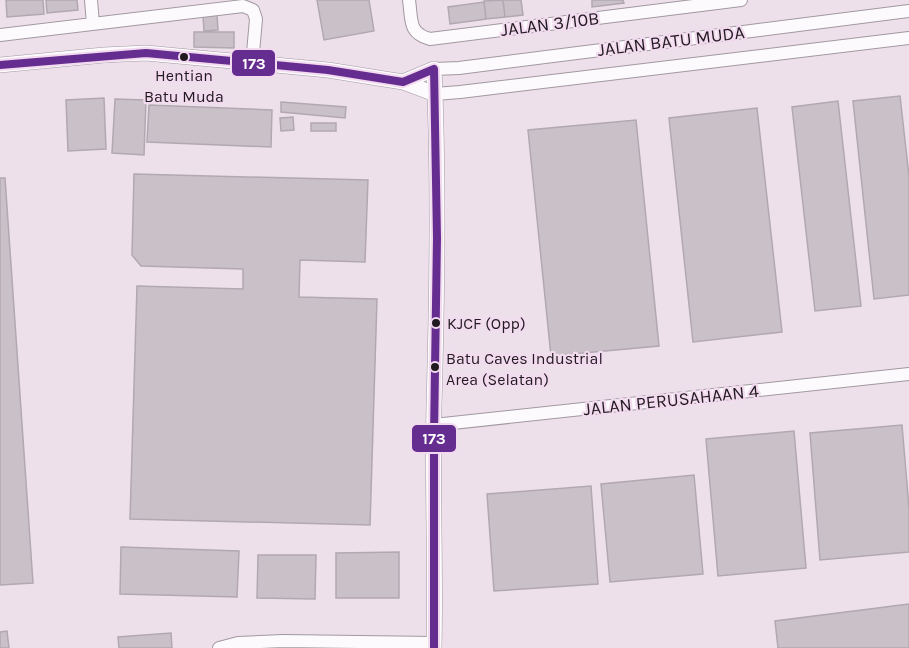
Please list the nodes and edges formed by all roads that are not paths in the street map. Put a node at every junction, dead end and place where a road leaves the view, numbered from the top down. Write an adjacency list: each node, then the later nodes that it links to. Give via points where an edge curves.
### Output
1 (91, 0): 5 (street)
2 (409, 0): 3 (street, JALAN 3/10B, via 414,31 430,39)
3 (741, 0)
4 (909, 11): 10 (street, JALAN BATU MUDA)
5 (93, 24): 6 (street); 9 (street, via 243,6 253,10 256,20)
6 (0, 35)
7 (909, 38): 12 (street, JALAN BATU MUDA)
8 (0, 64): 9 (street, via 146,53)
9 (252, 64): 11 (street, via 328,70)
10 (434, 69): 11 (street); 12 (street)
11 (403, 82): 12 (street)
12 (435, 94): 14 (street)
13 (909, 374): 14 (street, JALAN PERUSAHAAN 4)
14 (434, 425): 15 (street)
15 (434, 646): 16 (street, via 283,641 238,642)
16 (219, 648)

